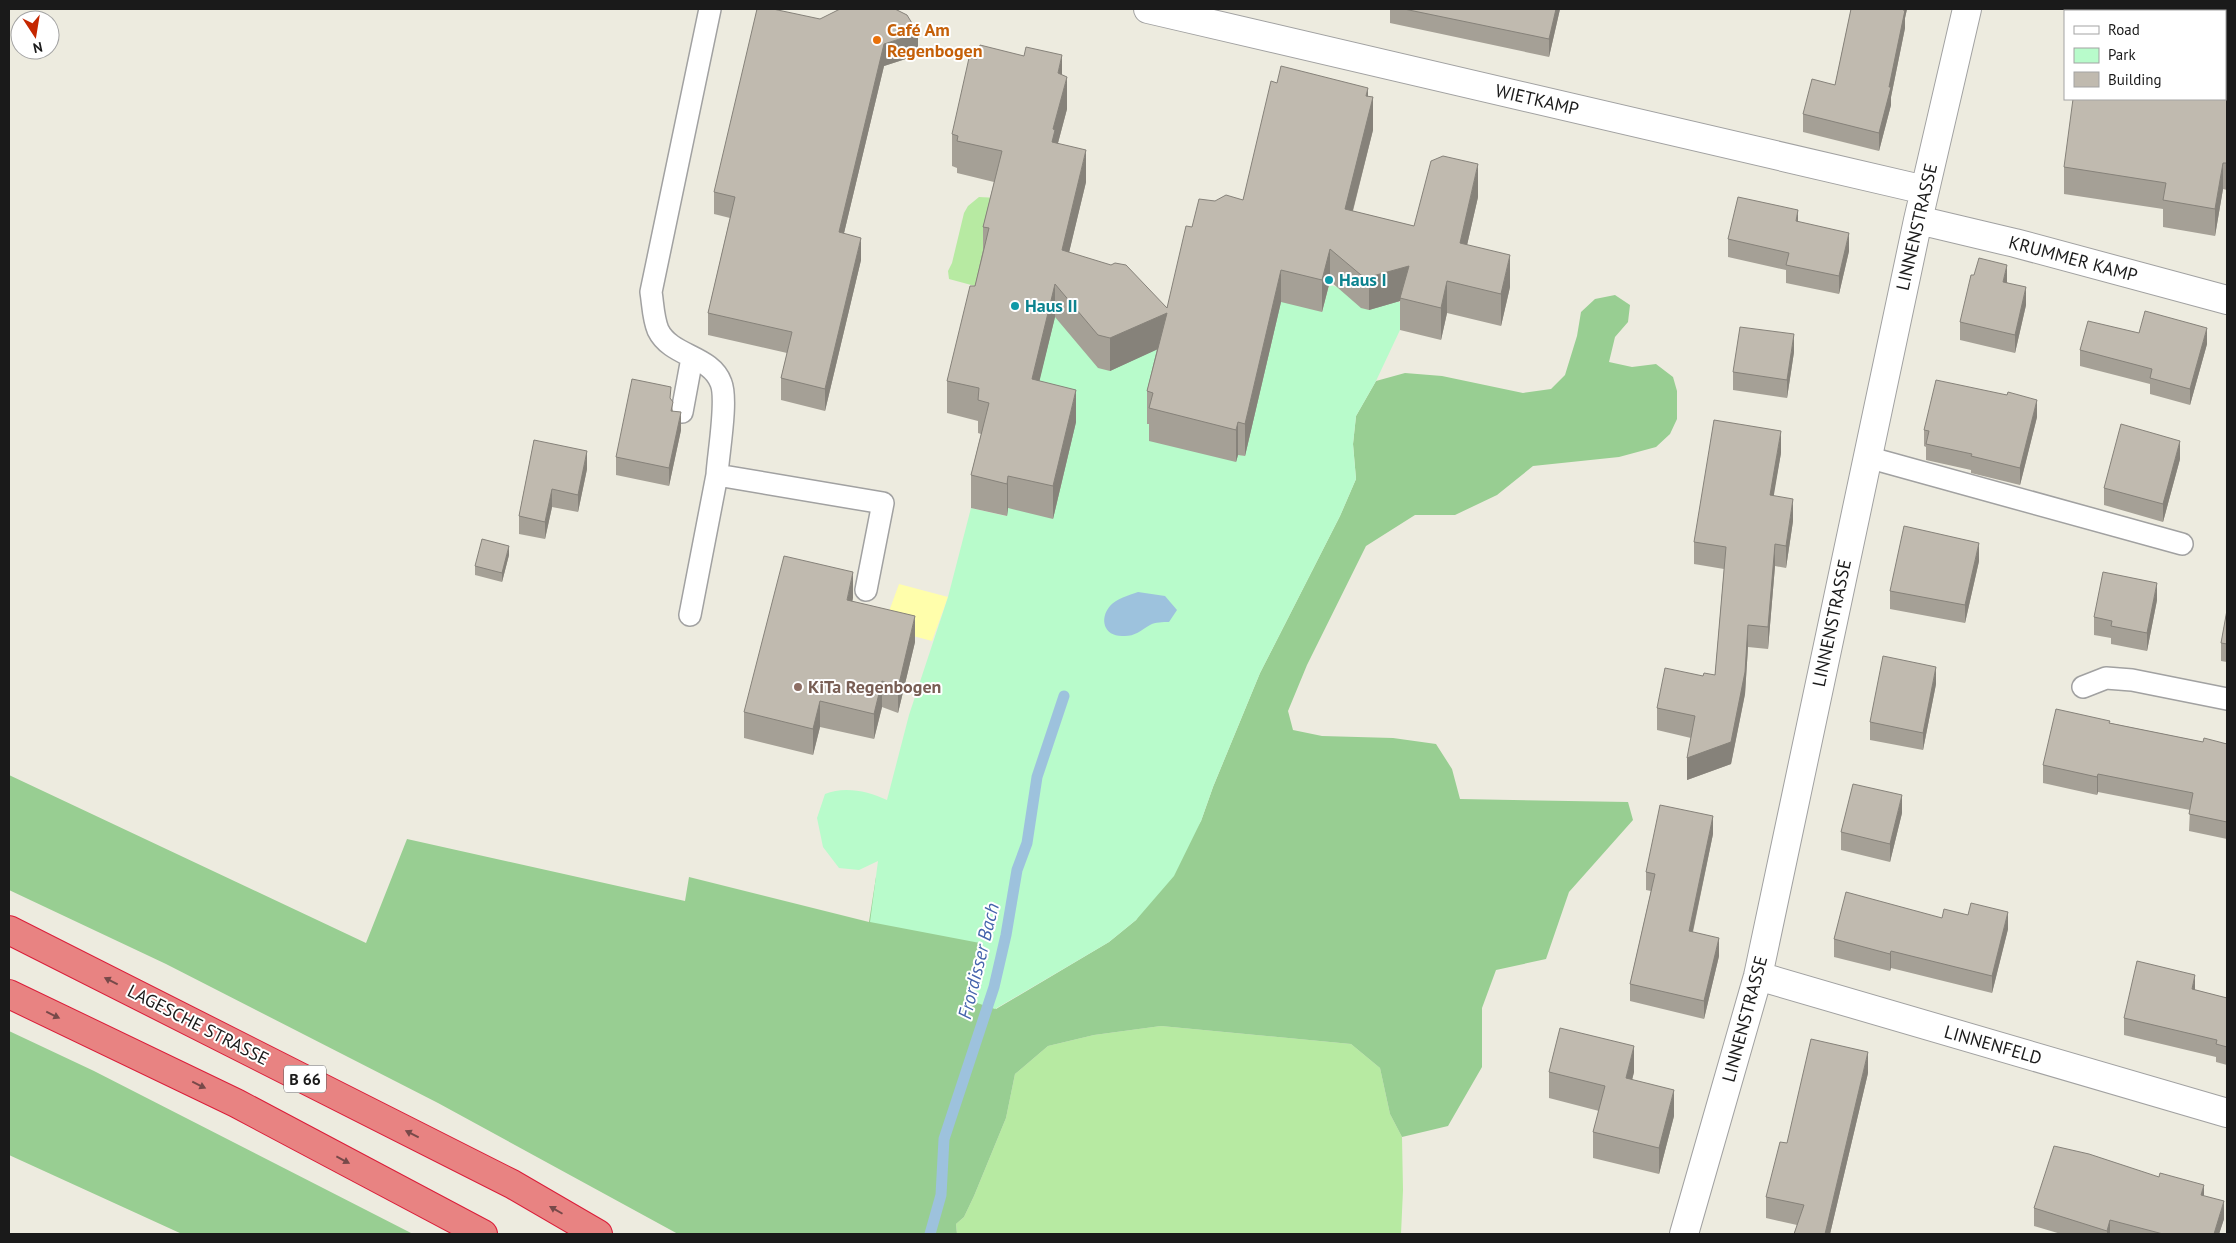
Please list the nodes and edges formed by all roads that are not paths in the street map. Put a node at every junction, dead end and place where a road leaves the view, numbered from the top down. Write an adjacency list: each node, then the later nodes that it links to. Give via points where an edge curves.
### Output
1 (710, 9): 7 (lane, via 651,292 658,331 672,348)
2 (1148, 9): 4 (street, WIETKAMP)
3 (1967, 9): 4 (street, LINNENSTRASSE)
4 (1925, 190): 5 (street, LINNENSTRASSE)
5 (1918, 220): 6 (street, KRUMMER KAMP); 9 (street, LINNENSTRASSE)
6 (2227, 300)
7 (692, 358): 8 (lane); 10 (lane, via 708,366 721,383 723,401)
8 (682, 412)
9 (1868, 457): 11 (lane); 17 (street, LINNENSTRASSE)
10 (717, 475): 12 (lane, via 883,503); 13 (lane)
11 (2182, 544)
12 (866, 590)
13 (690, 615)
14 (2083, 686): 15 (lane, via 2106,678 2132,680)
15 (2227, 698)
16 (9, 930): 21 (highway, LAGESCHE STRASSE / B 66, one-way to 16, via 512,1184)
17 (1758, 976): 19 (street, LINNENFELD); 22 (street, LINNENSTRASSE)
18 (9, 994): 20 (highway, one-way to 20, via 236,1103)
19 (2227, 1113)
20 (483, 1234)
21 (598, 1234)
22 (1684, 1234)

